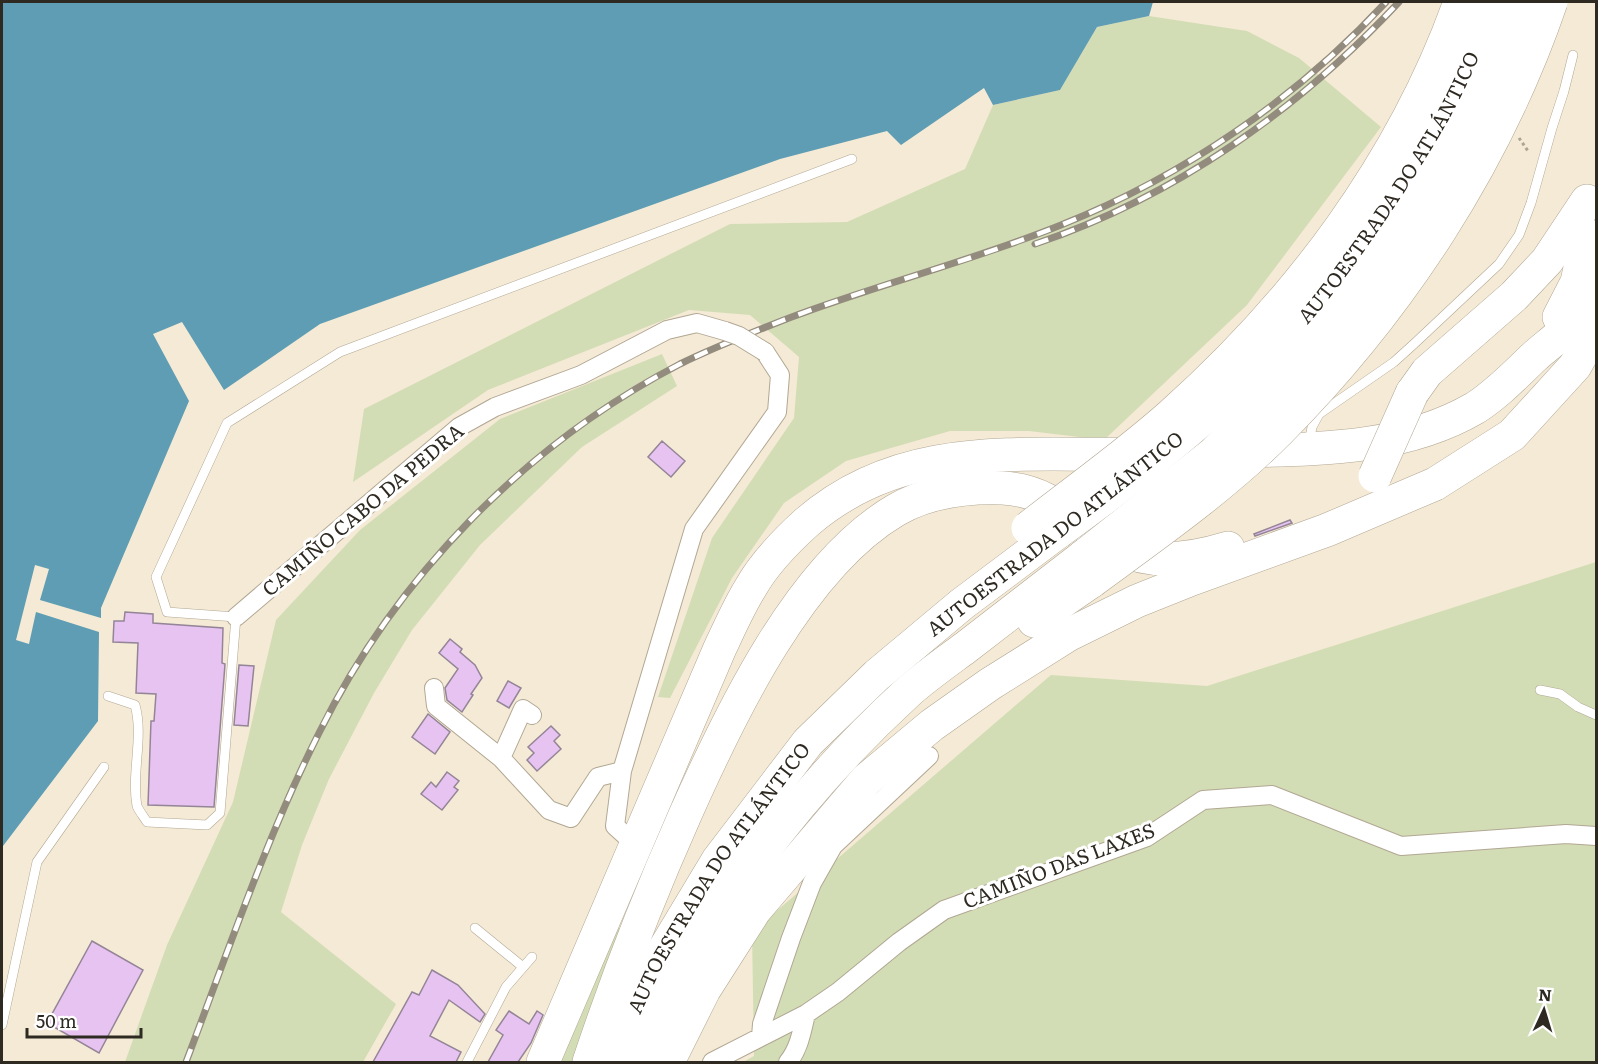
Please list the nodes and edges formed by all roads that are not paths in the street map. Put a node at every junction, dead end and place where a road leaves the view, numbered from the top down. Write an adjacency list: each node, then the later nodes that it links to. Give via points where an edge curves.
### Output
1 (1460, 2): 13 (highway, bridge, via 1412,113 1352,214 1289,295 1170,416)
2 (1494, 2): 13 (highway, AUTOESTRADA DO ATLÁNTICO, bridge, via 1441,119 1398,190 1332,285 1279,346 1194,427 1123,485)
3 (1519, 2): 14 (highway, AUTOESTRADA DO ATLÁNTICO, bridge, via 1485,88 1443,172 1327,338 1213,454)
4 (1551, 2): 14 (highway, bridge, via 1533,53 1488,151 1408,279 1366,333 1279,431 1195,505)
5 (1573, 55): 12 (lane, via 1519,235 1499,264 1394,362 1319,414)
6 (852, 159): 15 (lane, via 340,352 226,423 156,577 167,612)
7 (1592, 193): 8 (highway, via 1584,217); 36 (highway, bridge, via 1547,261 1514,296 1427,372 1412,393 1375,476 1342,507 1274,534 1201,556 1157,559 1122,550 1054,503 1007,488 938,494 898,509 872,526 823,574 784,626 742,697 650,892)
8 (1592, 242): 11 (highway, via 1556,324)
9 (1596, 290): 11 (highway, via 1568,327)
10 (1596, 329): 33 (highway, via 1575,366 1512,435 1435,484 1327,530 1137,601 1068,635 932,725 866,780 755,910 704,990)
11 (1533, 359): 12 (highway, via 1475,407 1434,427 1384,441)
12 (1308, 449): 26 (highway, via 959,458 883,475 842,496 795,533 752,585 720,648)
13 (1043, 530): 37 (highway, AUTOESTRADA DO ATLÁNTICO, via 877,675 808,742 718,860 656,963)
14 (1088, 569): 33 (highway, AUTOESTRADA DO ATLÁNTICO, via 909,691 820,780 705,937 687,969)
15 (236, 617): 18 (lane, via 220,813 207,825 147,822 138,808 138,714 135,705); 24 (street, CAMIÑO CABO DA PEDRA, bridge, via 459,427 495,407 580,375 667,330 697,323 739,336 765,352 780,375 777,412 694,529)
16 (434, 688): 22 (street, via 436,706)
17 (1540, 690): 20 (lane, via 1560,694)
18 (108, 696)
19 (532, 715): 22 (street, via 524,709)
20 (1596, 715)
21 (929, 756): 32 (street, via 833,846 812,884 791,938)
22 (501, 758): 24 (street, via 549,810 571,818 598,777)
23 (104, 767): 31 (lane, via 37,862)
24 (622, 771): 26 (street, CAMIÑO CABO DA PEDRA, via 615,826)
25 (1596, 836): 30 (street, CAMIÑO DAS LAXES, via 1566,834 1401,846 1272,795 1203,800 1147,837 944,910)
26 (637, 846): 35 (highway)
27 (475, 928): 29 (lane)
28 (532, 957): 29 (lane)
29 (523, 967): 34 (lane, via 506,987)
30 (806, 1014): 32 (street, CAMIÑO DAS LAXES); 39 (street)
31 (2, 1025)
32 (761, 1037): 38 (street, CAMIÑO DAS LAXES)
33 (653, 1059)
34 (467, 1062)
35 (542, 1062)
36 (589, 1062)
37 (611, 1062)
38 (712, 1062)
39 (788, 1062)

